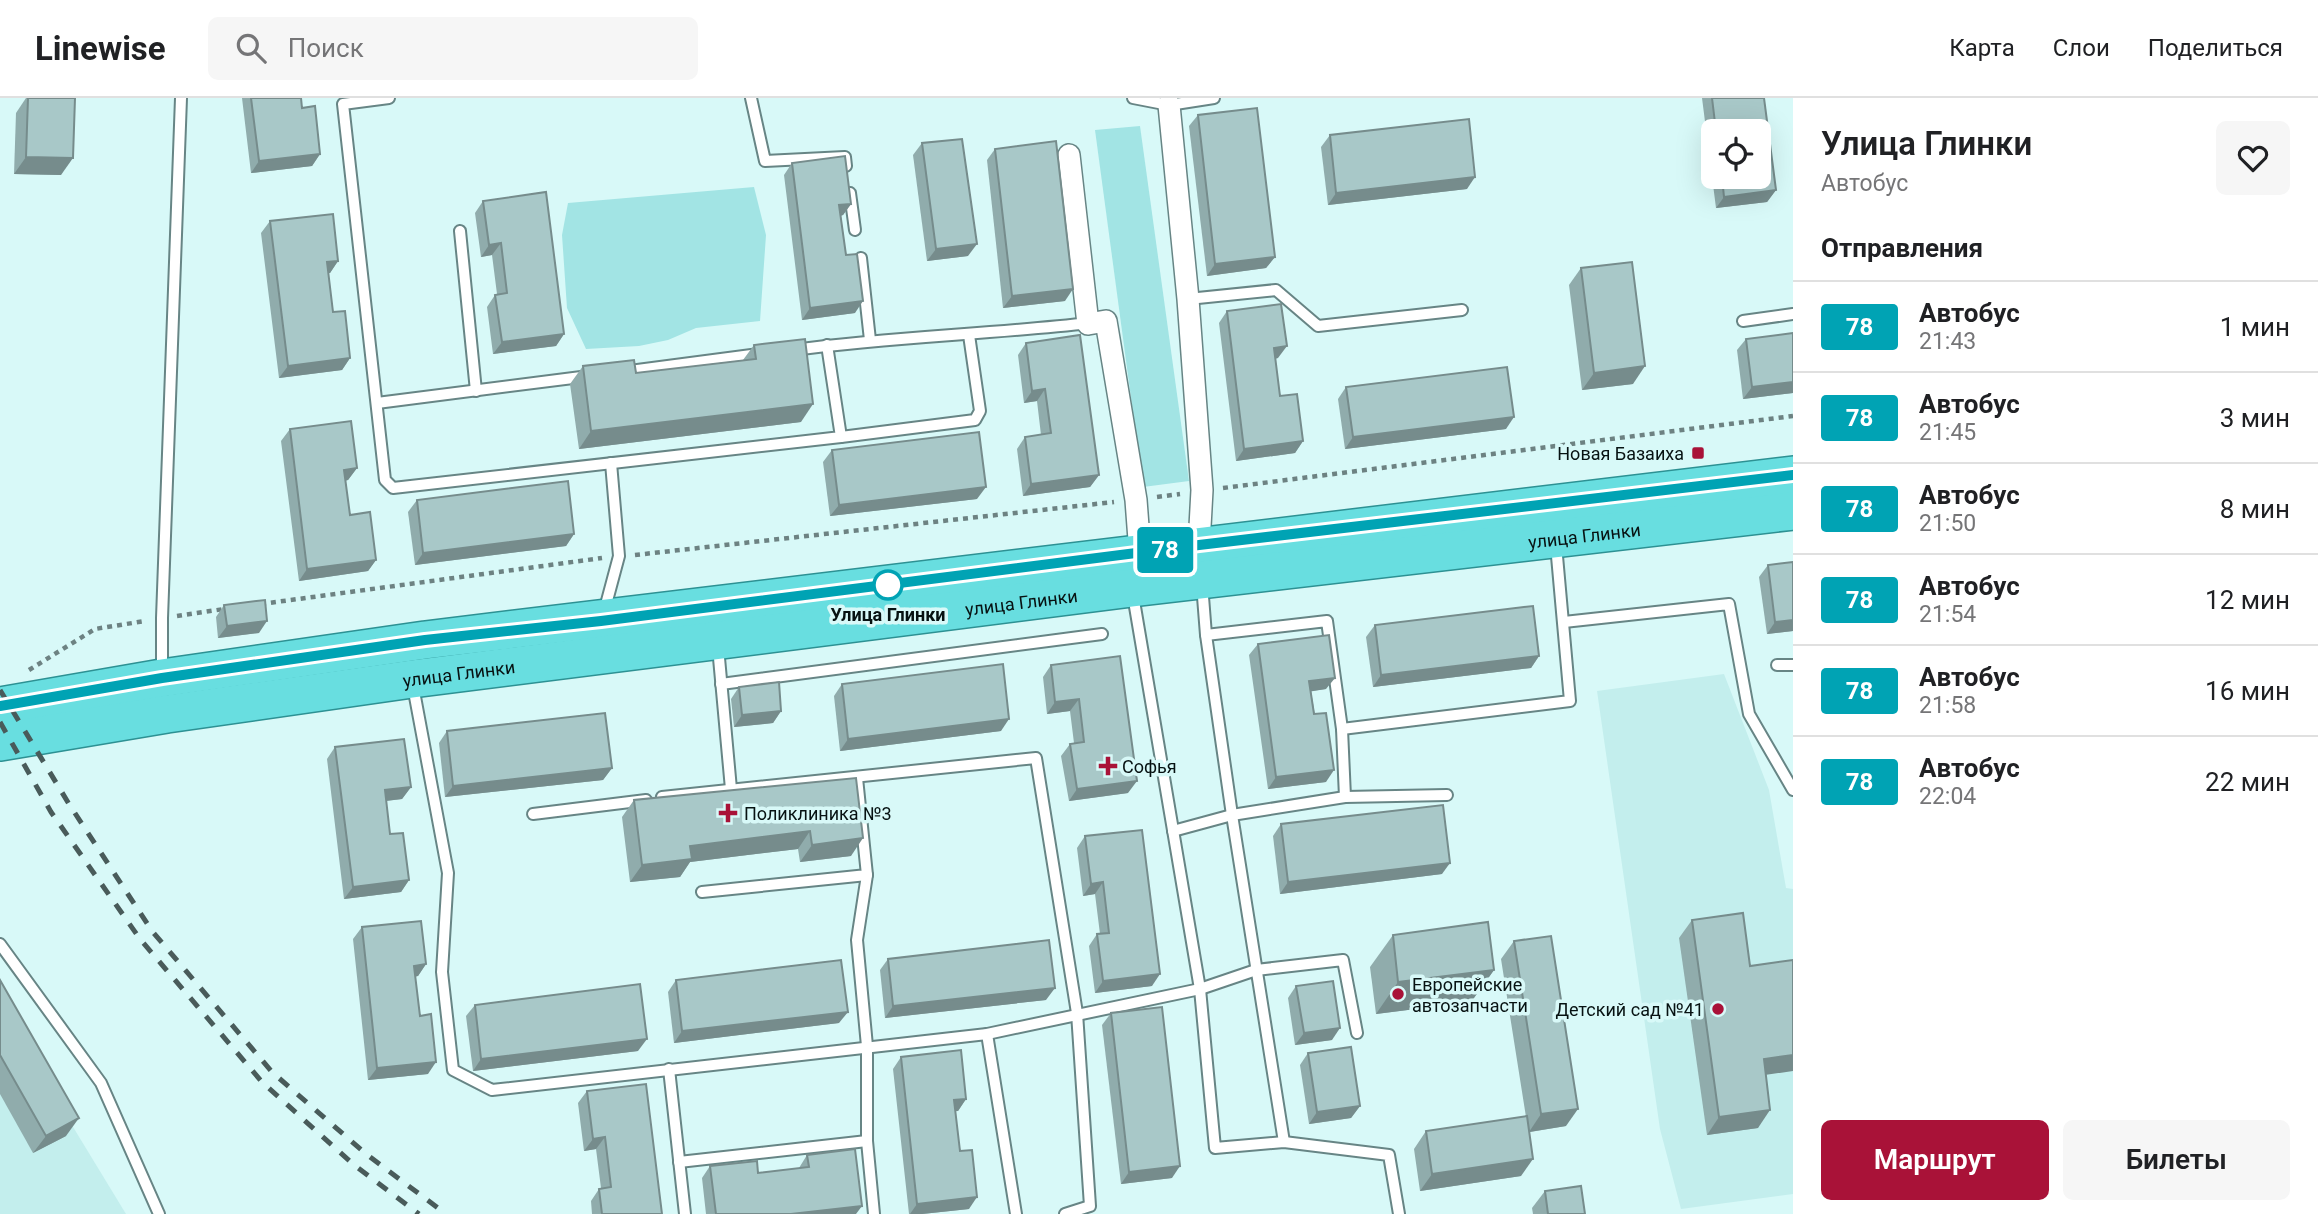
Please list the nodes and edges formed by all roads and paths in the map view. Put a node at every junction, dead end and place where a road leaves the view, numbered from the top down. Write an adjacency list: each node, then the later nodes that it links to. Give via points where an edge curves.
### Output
1 (181, 98): 39 (lane)
2 (389, 98): 24 (lane, via 343,104)
3 (751, 98): 8 (lane, via 765,161 845,157)
4 (1133, 98): 6 (lane)
5 (1214, 98): 6 (lane)
6 (1169, 104): 11 (street)
7 (1069, 155): 15 (street)
8 (855, 230)
9 (460, 231): 23 (lane)
10 (861, 258): 17 (lane)
11 (1188, 299): 12 (lane, via 1276,290 1318,326); 29 (street)
12 (1462, 310)
13 (1793, 314): 14 (lane)
14 (1743, 321)
15 (1097, 322): 16 (lane); 30 (street)
16 (970, 335): 17 (lane); 26 (lane, via 980,411 975,419)
17 (870, 340): 18 (lane)
18 (827, 345): 19 (lane); 26 (lane)
19 (787, 350)
20 (773, 352): 21 (lane)
21 (611, 373)
22 (598, 375): 23 (lane)
23 (476, 391): 24 (lane)
24 (377, 403): 27 (lane, via 384,480 393,488)
25 (1793, 416): 29 (path)
26 (841, 436): 27 (lane)
27 (611, 463): 34 (lane)
28 (1788, 476): 31 (highway); 35 (highway, улица Глинки)
29 (1202, 490): 30 (path); 35 (street)
30 (1136, 500): 33 (street); 34 (path)
31 (1789, 512): 32 (highway, улица Глинки)
32 (1555, 538): 35 (highway, улица Глинки); 41 (lane)
33 (1140, 553): 35 (highway, улица Глинки); 42 (highway, улица Глинки)
34 (619, 556): 37 (path); 40 (lane)
35 (1200, 563): 36 (highway, улица Глинки); 44 (lane)
36 (1132, 588): 42 (highway, улица Глинки); 62 (lane)
37 (259, 605)
38 (231, 608): 39 (path)
39 (162, 618): 47 (path, via 95,629); 48 (lane)
40 (601, 621): 42 (highway, улица Глинки); 48 (highway, улица Глинки, via 425,640)
41 (1564, 622): 53 (lane, via 1570,701); 57 (lane, via 1729,604 1749,714)
42 (715, 624): 49 (highway, улица Глинки); 50 (lane)
43 (1102, 634): 50 (lane)
44 (1206, 635): 53 (lane, via 1327,621); 61 (lane)
45 (1777, 665): 46 (lane)
46 (1793, 665)
47 (21, 674)
48 (162, 678): 51 (highway, улица Глинки); 52 (highway)
49 (412, 680): 52 (highway, улица Глинки); 72 (lane, via 448,873 442,972 453,1070 492,1090)
50 (721, 684): 56 (lane)
51 (0, 706)
52 (167, 714): 54 (highway, улица Глинки)
53 (1342, 729): 59 (lane)
54 (0, 742)
55 (857, 778): 56 (lane); 63 (lane); 68 (lane, via 1036,758)
56 (731, 789): 60 (lane)
57 (1793, 790)
58 (1447, 795): 59 (lane)
59 (1345, 797): 61 (lane)
60 (533, 814)
61 (1232, 815): 62 (lane); 66 (lane)
62 (1172, 831): 67 (lane)
63 (867, 875): 64 (lane); 71 (lane, via 858,940)
64 (702, 892)
65 (0, 944): 76 (lane, via 101,1083)
66 (1256, 971): 67 (lane); 69 (lane, via 1343,960); 74 (lane)
67 (1200, 989): 68 (lane); 74 (lane, via 1215,1148)
68 (1077, 1013): 70 (lane); 80 (lane, via 1090,1206)
69 (1357, 1032)
70 (987, 1034): 71 (lane); 79 (lane)
71 (867, 1046): 72 (lane); 73 (lane)
72 (668, 1069): 75 (lane)
73 (867, 1141): 75 (lane); 78 (lane)
74 (1284, 1142): 81 (lane, via 1389,1155)
75 (679, 1162): 77 (lane)
76 (159, 1214)
77 (685, 1214)
78 (874, 1214)
79 (1016, 1214)
80 (1065, 1214)
81 (1399, 1214)

